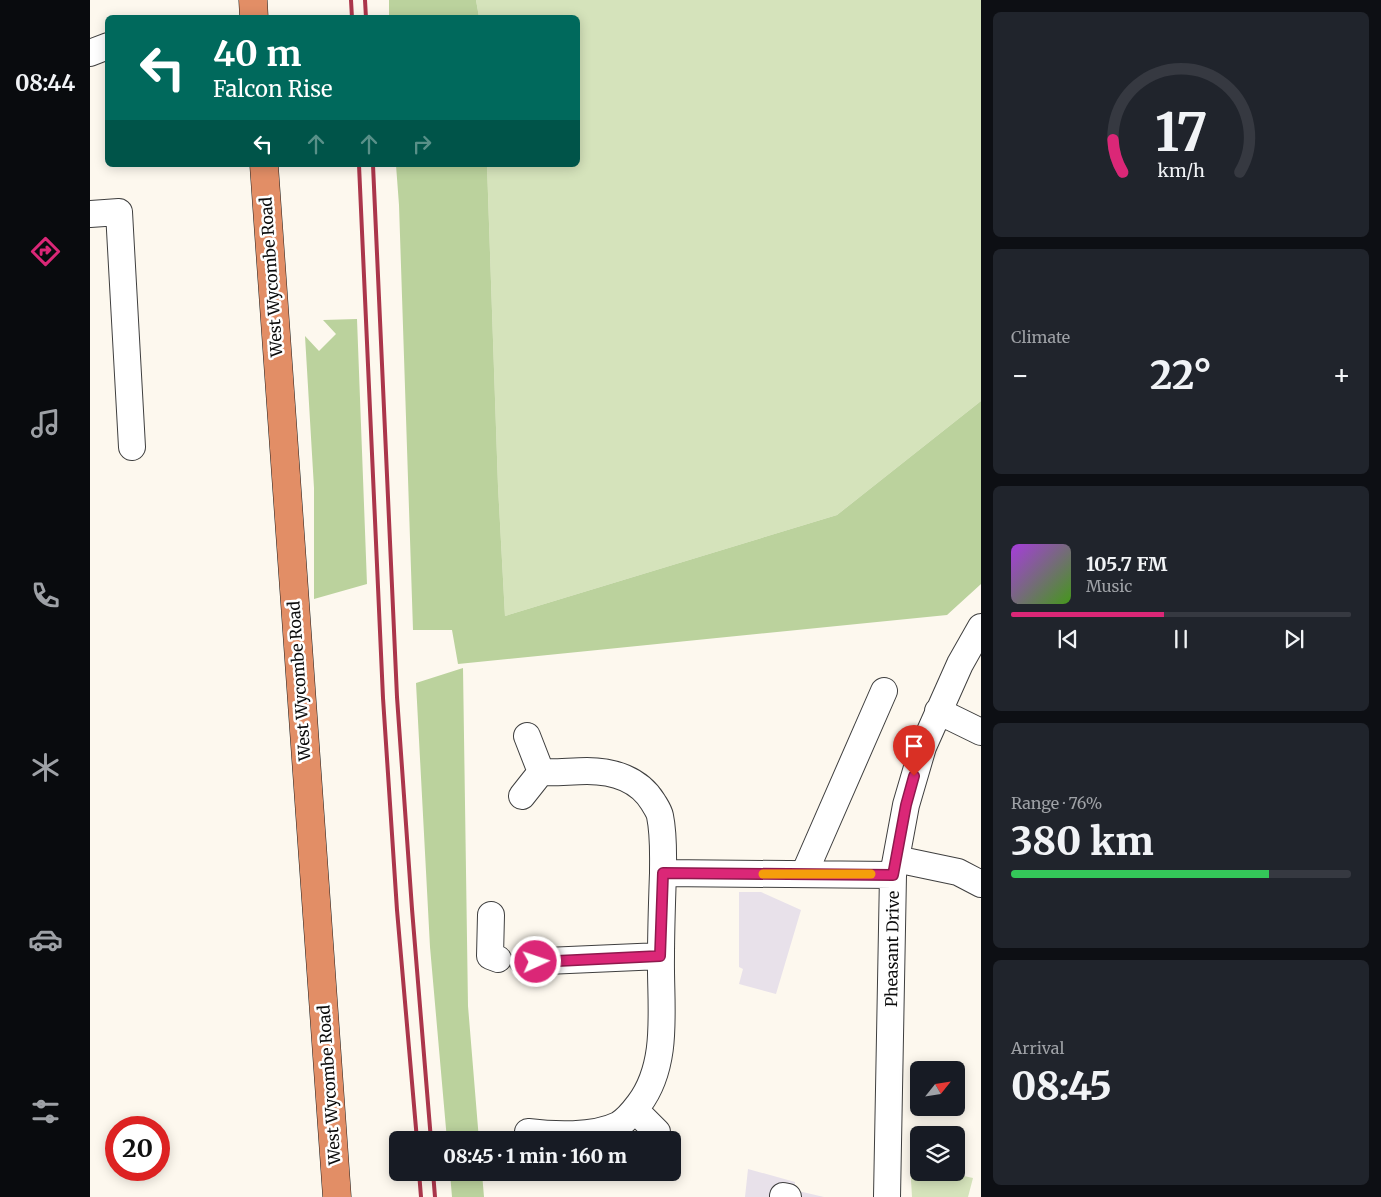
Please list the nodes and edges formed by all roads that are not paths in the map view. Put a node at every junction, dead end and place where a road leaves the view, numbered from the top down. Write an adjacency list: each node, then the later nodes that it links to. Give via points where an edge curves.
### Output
1 (253, 0): 2 (highway)
2 (254, 15)
3 (105, 47): 4 (street)
4 (90, 53)
5 (264, 167): 24 (highway, West Wycombe Road)
6 (90, 214): 7 (street, via 119,212)
7 (132, 447)
8 (981, 627): 10 (street, Pheasant Drive)
9 (884, 691): 17 (street)
10 (938, 710): 11 (street); 15 (street, Pheasant Drive, via 906,805)
11 (981, 732)
12 (527, 736): 13 (street)
13 (540, 772): 14 (street); 16 (street, via 611,773 632,780 647,793 660,813)
14 (522, 796)
15 (895, 867): 17 (street); 18 (street, via 958,872); 25 (street, Pheasant Drive)
16 (663, 873): 17 (street); 20 (street)
17 (804, 874)
18 (981, 884)
19 (491, 915): 20 (street, via 490,956 523,961)
20 (660, 956): 21 (street, via 661,1045 655,1073 646,1095)
21 (635, 1110): 22 (street, via 617,1126); 23 (street)
22 (597, 1131)
23 (656, 1131)
24 (337, 1197)
25 (888, 1197)

